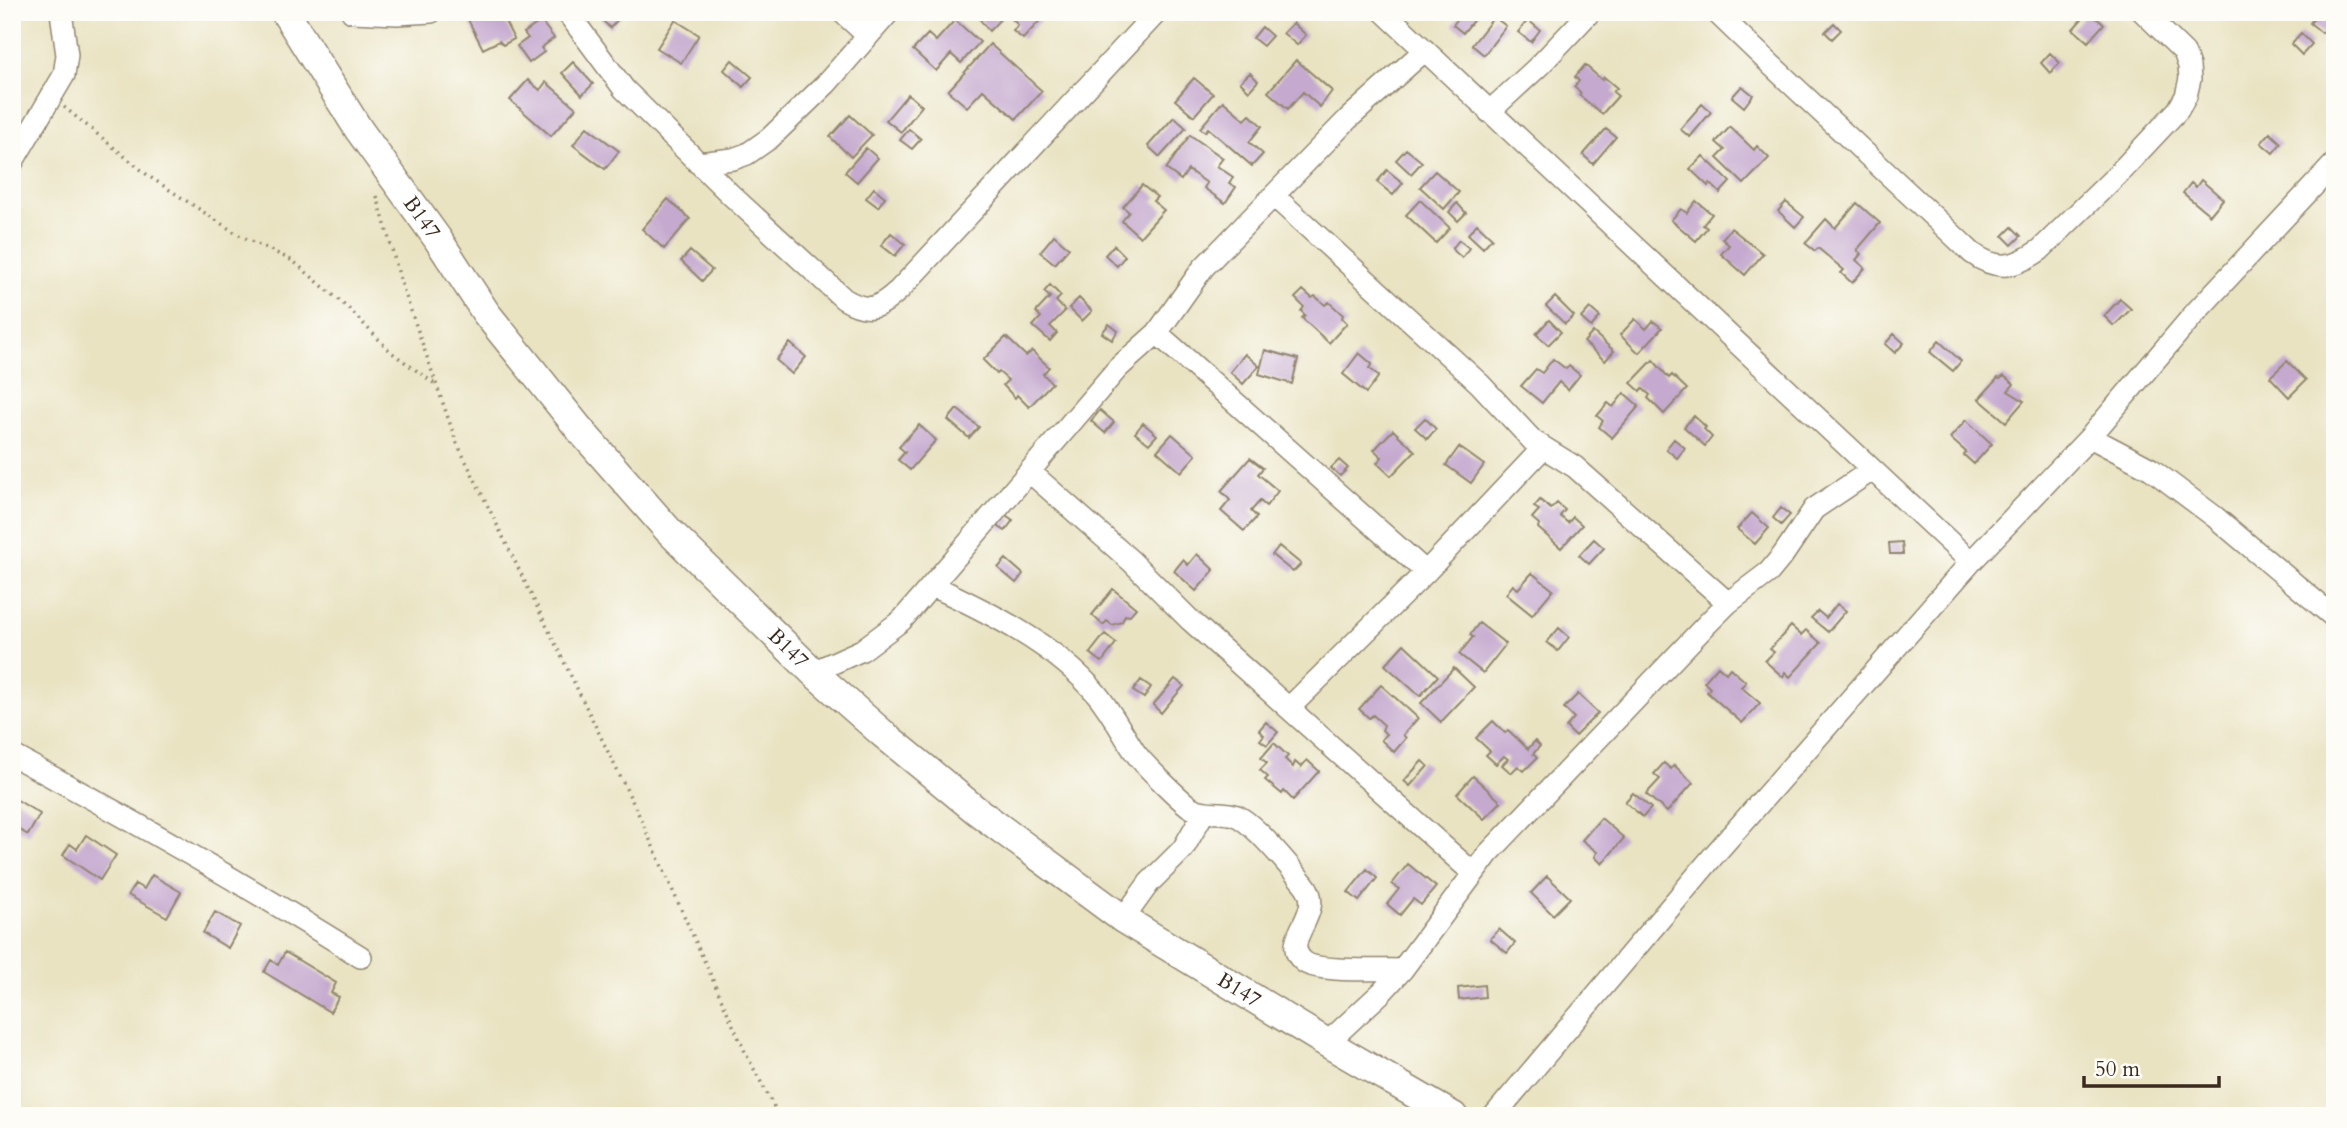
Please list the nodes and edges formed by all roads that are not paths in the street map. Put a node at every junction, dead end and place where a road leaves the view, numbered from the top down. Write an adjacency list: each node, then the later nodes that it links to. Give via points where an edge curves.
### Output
1 (61, 12): 16 (street, via 67,55 64,75)
2 (285, 12): 30 (main road, B147 / B147, via 359,130 486,313 669,531)
3 (352, 12): 4 (street)
4 (431, 12)
5 (567, 12): 17 (street, via 624,89)
6 (842, 12): 13 (street)
7 (890, 12): 13 (street)
8 (1157, 12): 17 (street, via 899,290 878,306 855,306 844,299)
9 (1384, 12): 14 (street)
10 (1590, 12): 15 (street)
11 (1716, 12): 12 (street, via 1972,253 2006,266 2040,250 2118,174 2186,96 2190,79 2185,52)
12 (2143, 12)
13 (868, 36): 17 (street, via 770,138 733,159)
14 (1424, 51): 15 (street); 19 (street, via 1348,119)
15 (1489, 112): 23 (street)
16 (12, 163)
17 (698, 163)
18 (2335, 163): 21 (street, via 2195,313)
19 (1274, 196): 20 (street, via 1198,275); 22 (street)
20 (1157, 333): 24 (street, via 1118,368); 26 (street)
21 (2090, 437): 25 (street); 29 (street, via 2151,469)
22 (1543, 448): 26 (street); 28 (street, via 1575,467)
23 (1872, 470): 25 (street); 28 (street, via 1814,509 1769,572)
24 (1030, 472): 27 (street); 31 (street)
25 (1971, 562): 40 (street)
26 (1426, 572): 31 (street)
27 (933, 586): 30 (street, via 884,636); 33 (street, via 979,607 1066,664 1096,694 1142,761 1191,807)
28 (1728, 603): 34 (street)
29 (2335, 618)
30 (813, 672): 35 (main road, B147 / B147, via 977,811)
31 (1290, 707): 34 (street)
32 (12, 755): 36 (street, via 121,814)
33 (1205, 812): 35 (street, via 1183,849 1149,883); 37 (street, via 1237,817 1306,887 1312,906 1297,935 1296,948 1307,965)
34 (1473, 873): 37 (street)
35 (1123, 919): 38 (main road, B147 / B147)
36 (361, 957)
37 (1402, 970): 38 (street)
38 (1327, 1043): 39 (main road, B147 / B147)
39 (1452, 1116)
40 (1493, 1116)

